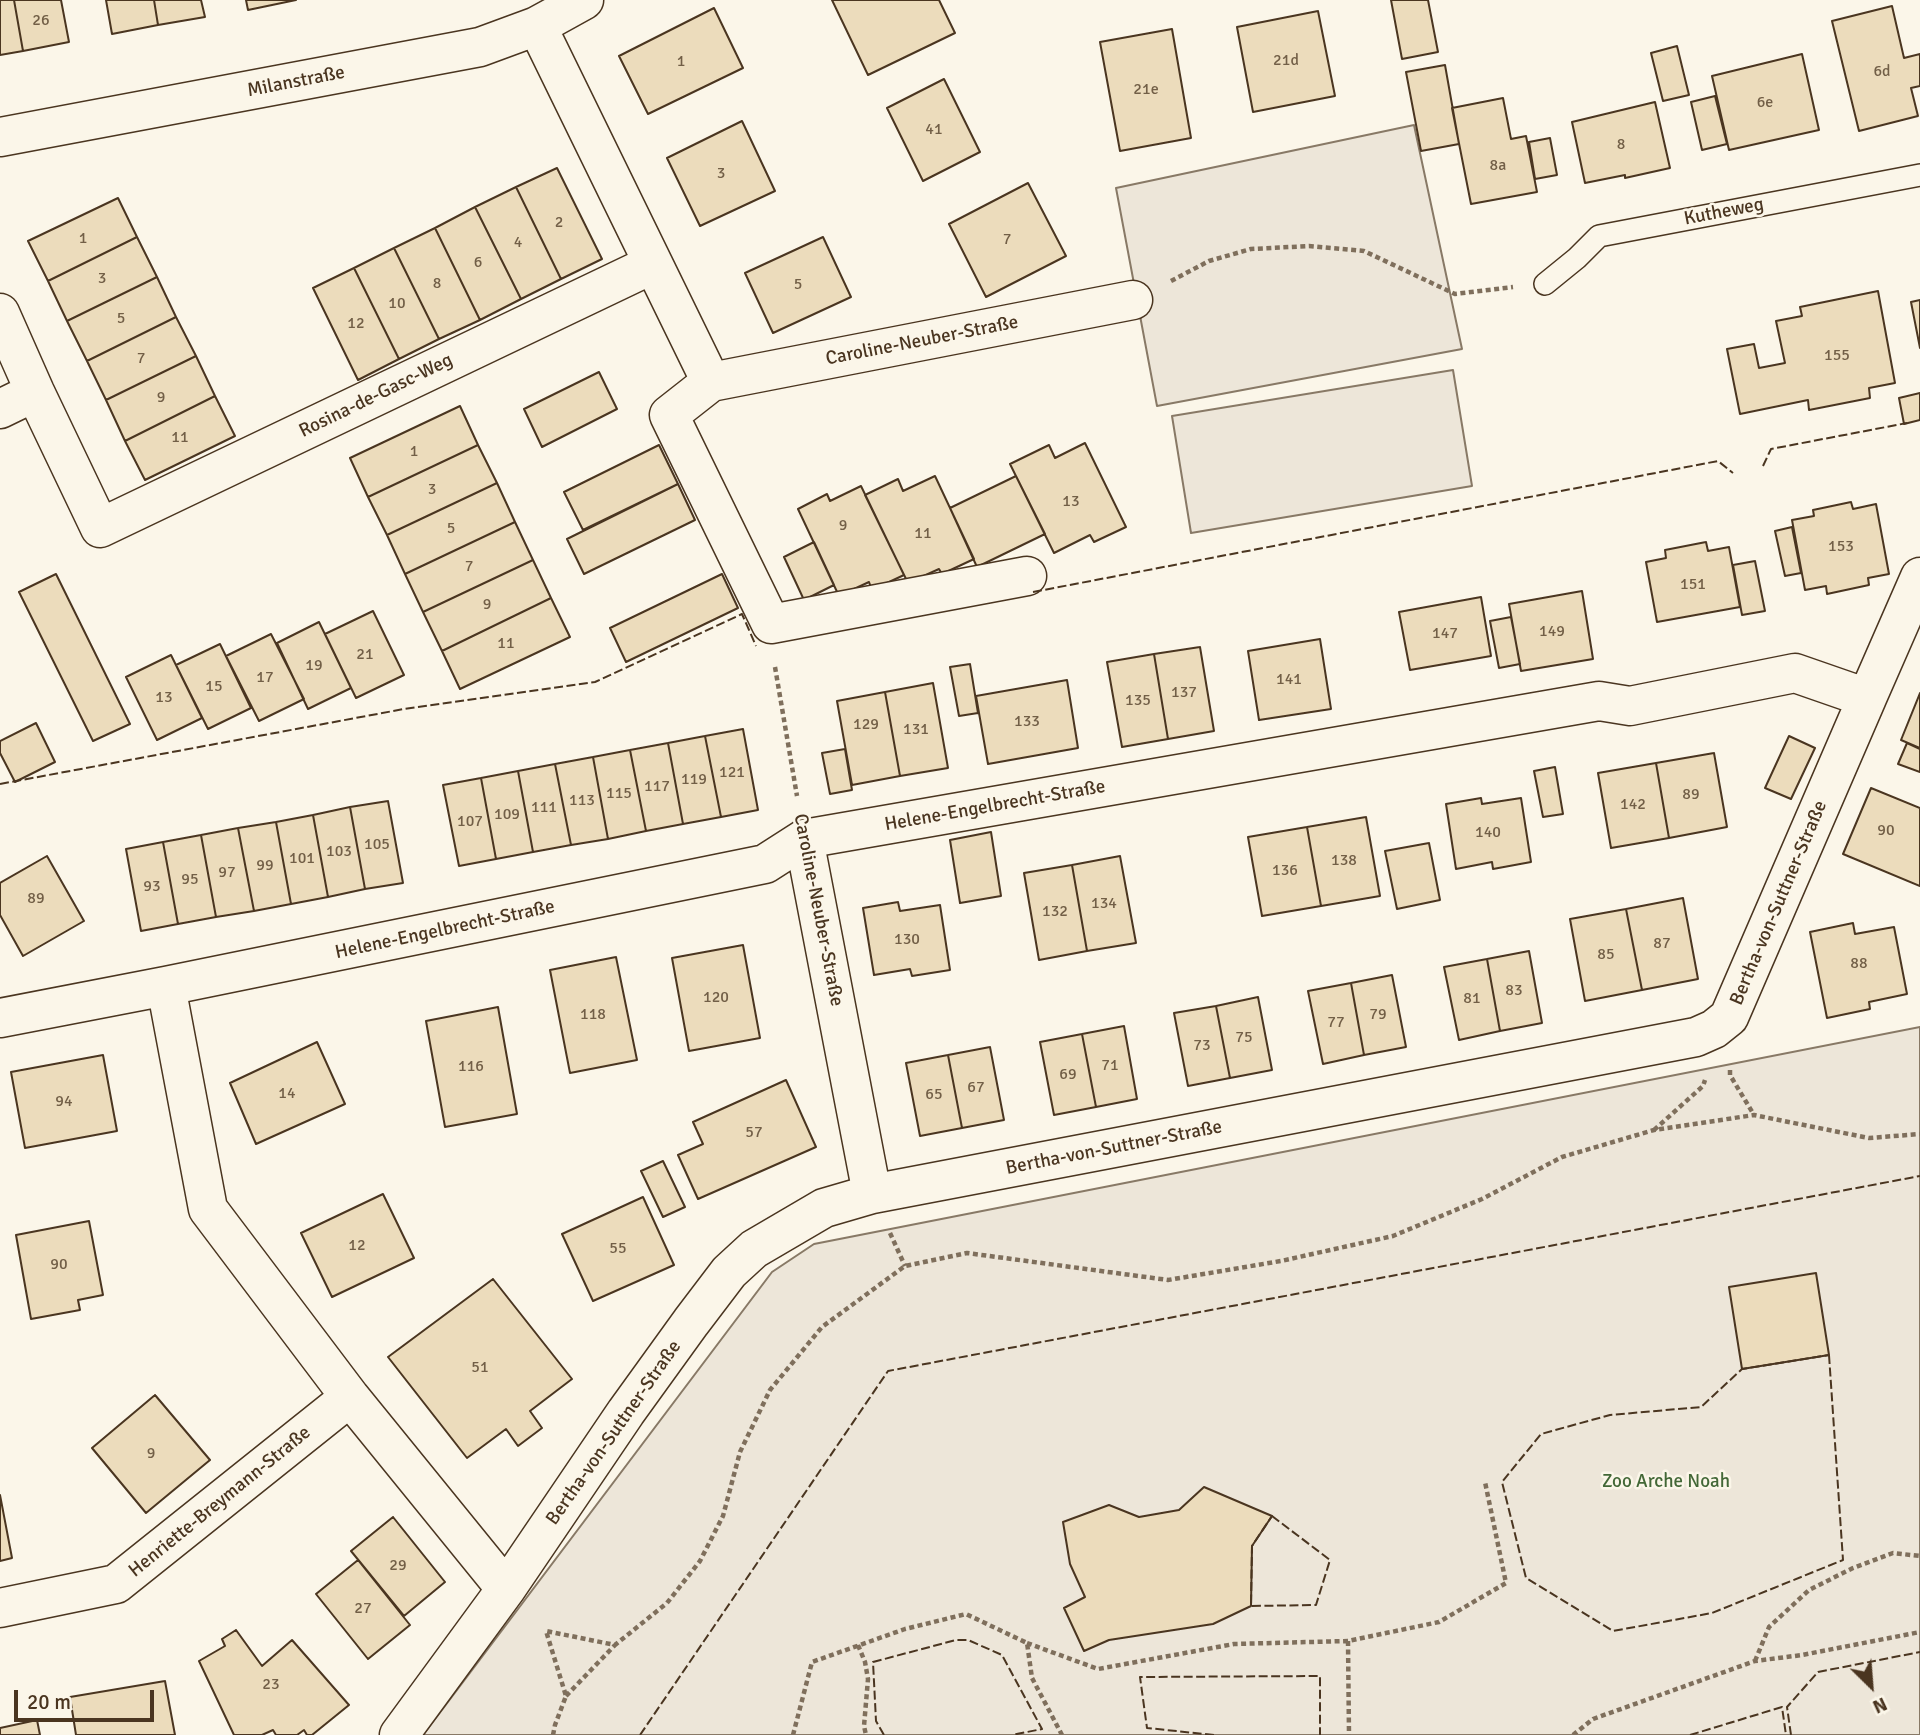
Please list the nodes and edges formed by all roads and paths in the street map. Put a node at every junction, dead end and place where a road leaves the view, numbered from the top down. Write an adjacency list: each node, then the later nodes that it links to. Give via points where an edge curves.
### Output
1 (584, 0): 2 (street, Milanstraße)
2 (537, 26): 3 (street, Milanstraße, via 480,47); 5 (street)
3 (0, 137)
4 (1920, 175): 6 (lane, Kutheweg, via 1599,236)
5 (653, 264): 9 (street); 10 (street, Rosina-de-Gasc-Weg, via 100,528)
6 (1545, 284): 7 (path, via 1455,294 1364,251 1309,246 1251,249 1209,261)
7 (1133, 300): 9 (street, Caroline-Neuber-Straße)
8 (0, 313): 10 (street)
9 (711, 382): 14 (street, Caroline-Neuber-Straße, via 669,415)
10 (35, 392): 11 (street)
11 (0, 409)
12 (1027, 576): 14 (street)
13 (1920, 577): 15 (street)
14 (771, 624): 16 (path, Caroline-Neuber-Straße)
15 (1867, 698): 16 (street, Helene-Engelbrecht-Straße, via 1795,673 1630,706 1599,701); 20 (street, Bertha-von-Suttner-Straße, via 1729,1017 1714,1029 1696,1037)
16 (804, 839): 17 (street, Helene-Engelbrecht-Straße, via 765,864); 20 (street, Caroline-Neuber-Straße)
17 (166, 986): 18 (street, Helene-Engelbrecht-Straße); 21 (street, via 208,1209)
18 (0, 1018)
19 (1920, 1134): 29 (path, via 1869,1138 1754,1115 1654,1130 1562,1157 1482,1199 1393,1236 1168,1280 967,1253 905,1266 822,1327 770,1390 740,1452 723,1516 700,1561 667,1602)
20 (872, 1194): 24 (street, Bertha-von-Suttner-Straße, via 824,1208 754,1249 729,1272 626,1412)
21 (350, 1397): 24 (street); 25 (street, Henriette-Breymann-Straße, via 116,1584)
22 (1485, 1482): 27 (path, via 1506,1583 1439,1622)
23 (1920, 1556): 31 (path, via 1893,1553 1809,1590 1769,1627)
24 (506, 1589): 33 (street, Bertha-von-Suttner-Straße)
25 (0, 1608)
26 (1920, 1632): 31 (path)
27 (1348, 1641): 28 (path, via 1234,1644 1098,1669); 38 (path)
28 (1027, 1643): 30 (path, via 966,1614); 37 (path, via 1032,1678)
29 (615, 1644): 32 (path); 32 (path, via 547,1631)
30 (858, 1645): 35 (path, via 811,1662); 36 (path, via 868,1679)
31 (1755, 1661): 39 (path, via 1593,1719)
32 (566, 1696): 34 (path)
33 (399, 1735)
34 (553, 1735)
35 (793, 1735)
36 (866, 1735)
37 (1062, 1735)
38 (1349, 1735)
39 (1573, 1735)

